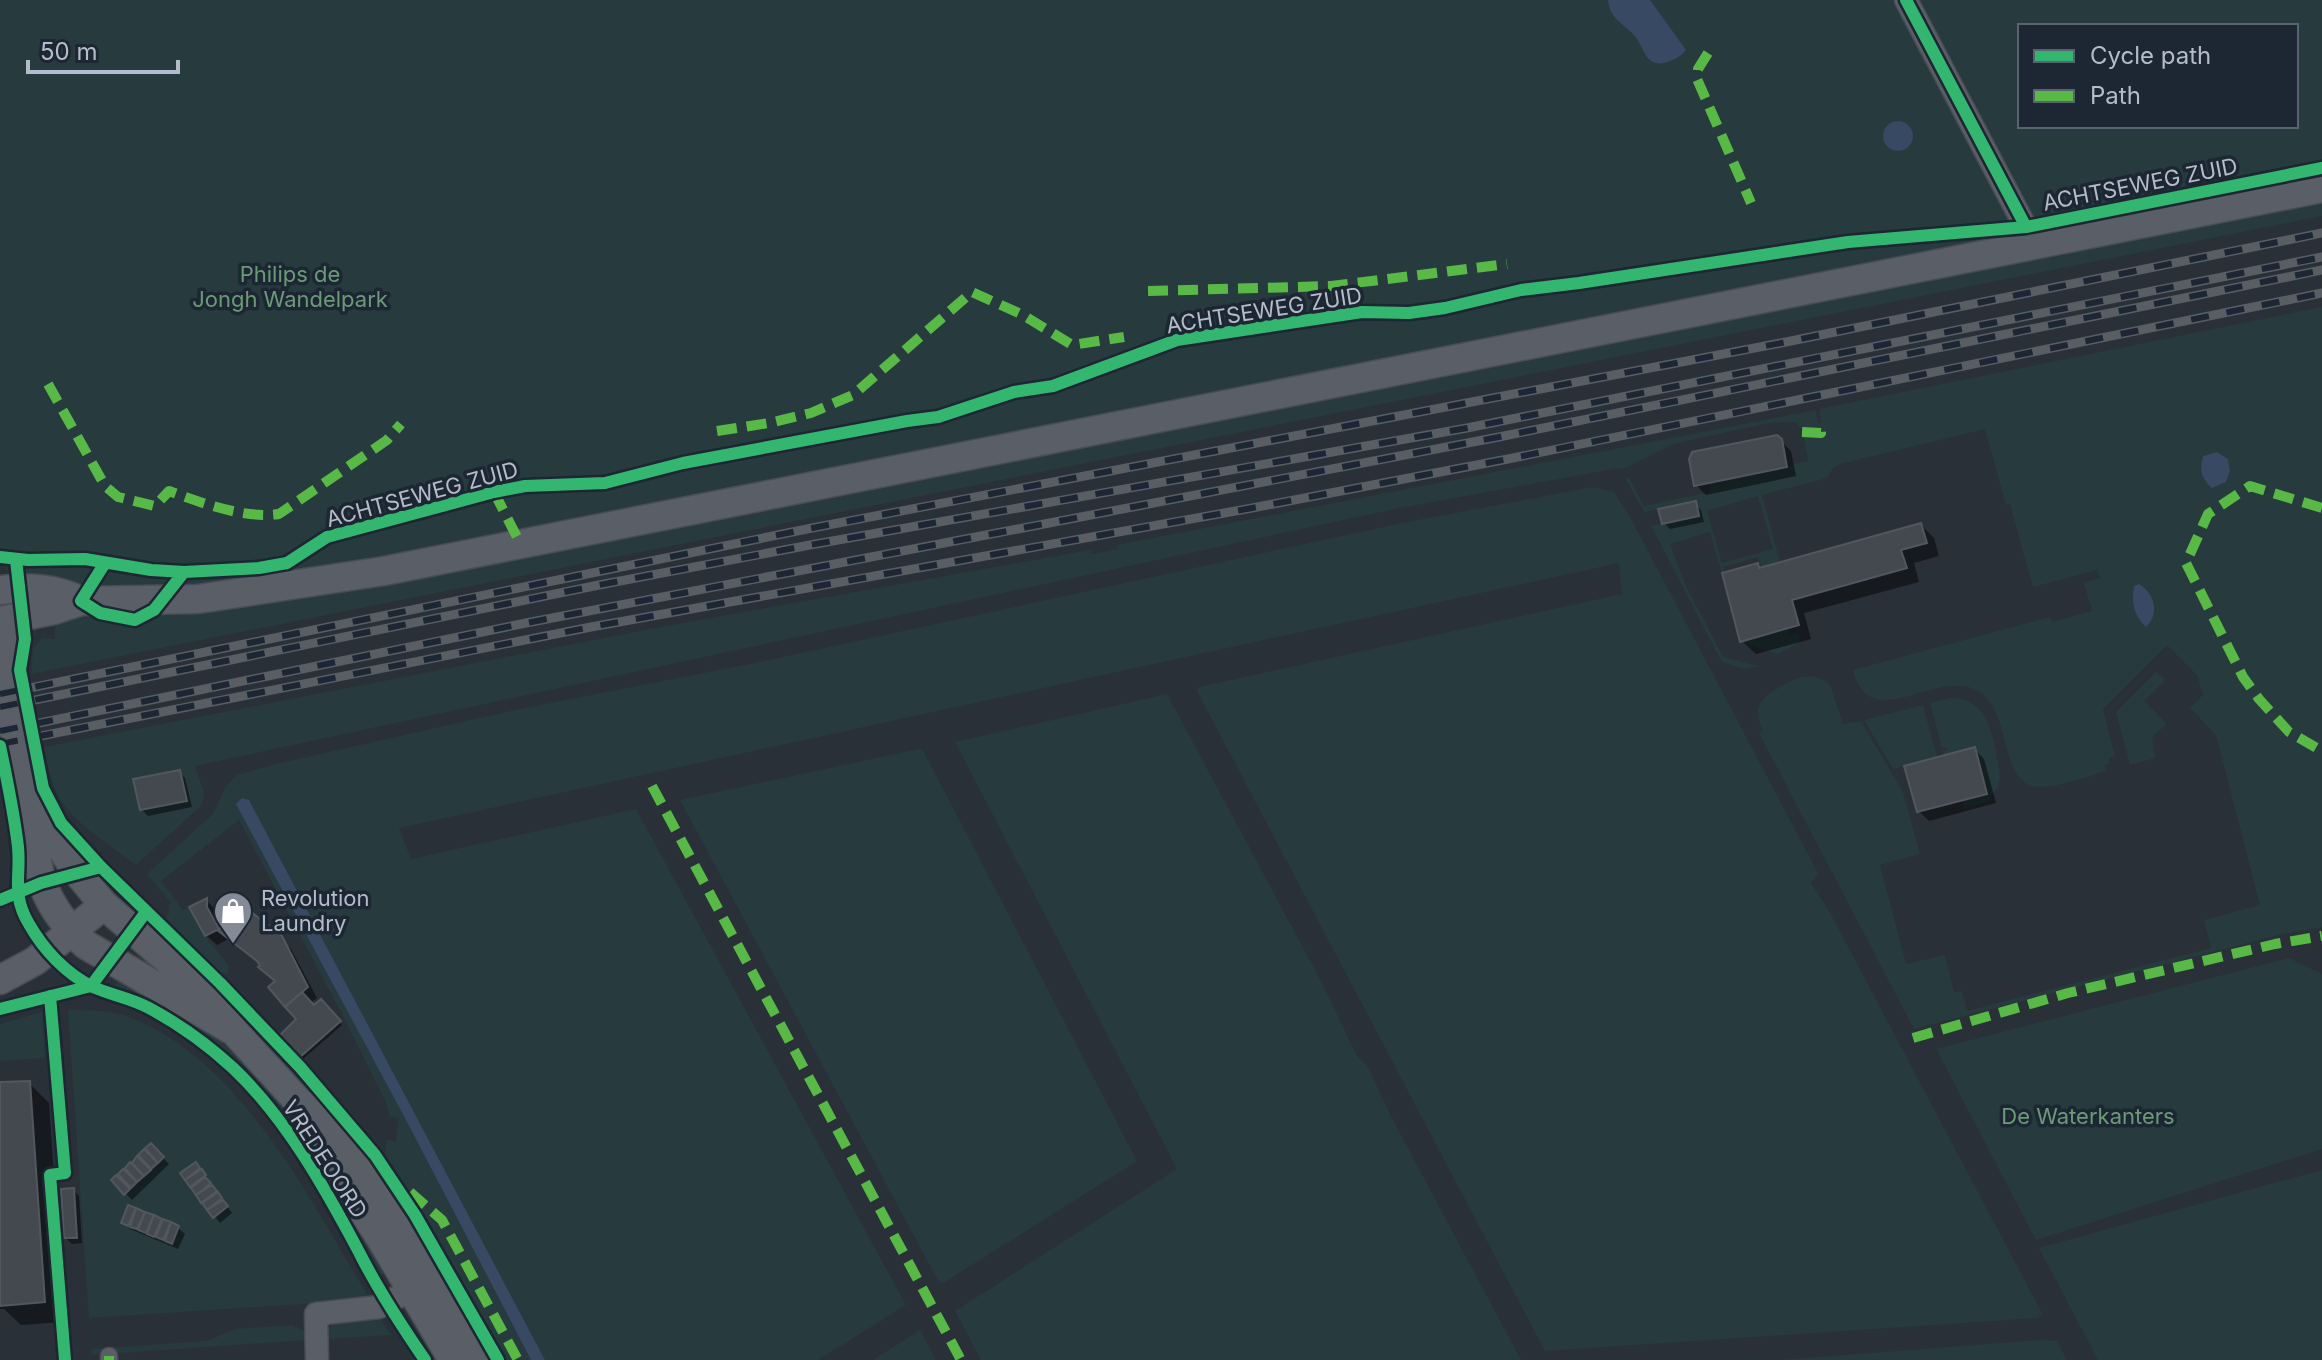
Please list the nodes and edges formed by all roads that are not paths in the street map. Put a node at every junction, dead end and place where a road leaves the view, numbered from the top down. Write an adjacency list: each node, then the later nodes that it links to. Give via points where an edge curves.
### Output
1 (1906, 0): 3 (street)
2 (2322, 188): 3 (street, ACHTSEWEG ZUID)
3 (2035, 245): 5 (street, ACHTSEWEG ZUID, via 384,571 198,599)
4 (0, 590): 5 (street, ACHTSEWEG ZUID, via 60,591)
5 (81, 601): 6 (street, ACHTSEWEG ZUID)
6 (0, 623): 7 (street)
7 (1, 673): 8 (street)
8 (29, 800): 9 (street, VREDEOORD); 10 (street, VREDEOORD, via 41,883)
9 (104, 905): 10 (street); 12 (street, VREDEOORD, via 208,995)
10 (71, 932): 11 (street); 12 (street, VREDEOORD, via 101,956)
11 (0, 980)
12 (234, 1031): 13 (street, VREDEOORD, via 327,1128 366,1178 400,1225)
13 (421, 1284): 14 (street, via 369,1309 316,1314); 15 (street, VREDEOORD); 16 (street, VREDEOORD)
14 (317, 1360)
15 (453, 1360)
16 (478, 1360)

